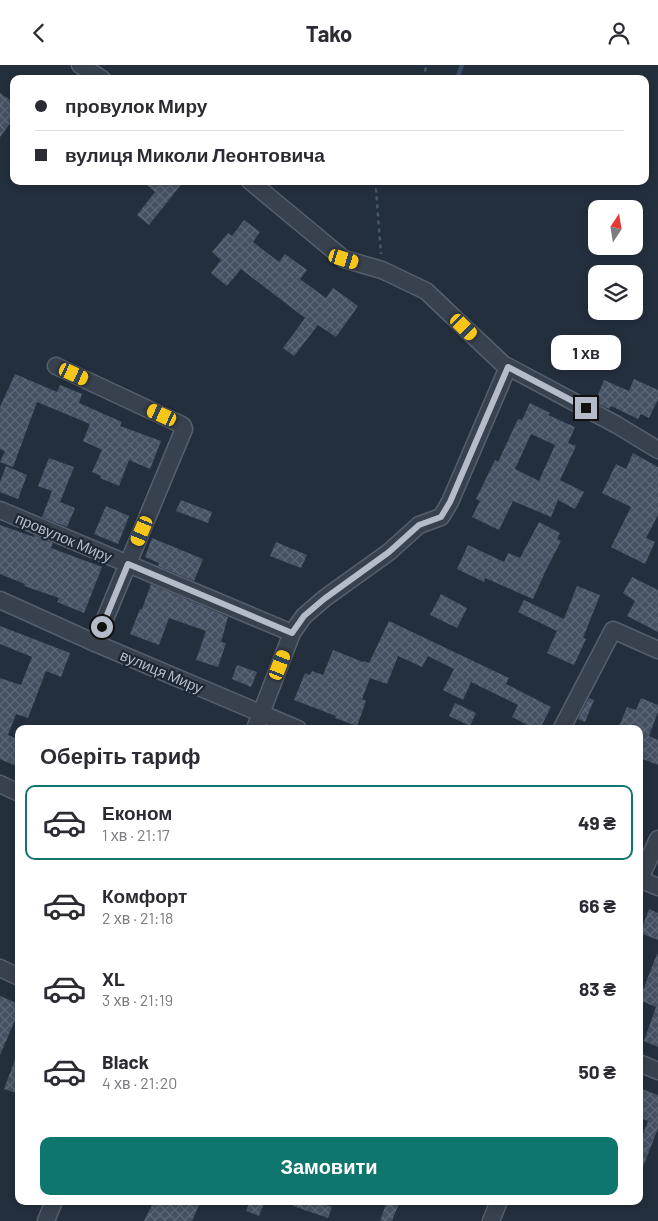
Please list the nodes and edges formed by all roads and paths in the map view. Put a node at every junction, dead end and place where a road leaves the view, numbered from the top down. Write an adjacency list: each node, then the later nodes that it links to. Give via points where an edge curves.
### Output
1 (80, 65): 2 (street)
2 (96, 75)
3 (255, 185): 5 (street, via 344,259)
4 (378, 185): 5 (path)
5 (382, 270): 7 (street, via 426,291)
6 (56, 366): 10 (street, провулок Миру, via 183,426)
7 (508, 367): 8 (street); 12 (street, via 441,517 419,525 389,552 304,616)
8 (658, 450)
9 (0, 510): 10 (street, провулок Миру)
10 (128, 564): 12 (street, провулок Миру); 13 (street, провулок Миру)
11 (0, 600): 13 (street, вулиця Миру)
12 (292, 633): 15 (street)
13 (95, 643): 15 (street, вулиця Миру)
14 (658, 650): 18 (street, via 613,630)
15 (262, 713): 16 (street); 17 (street, вулиця Миру)
16 (258, 725)
17 (289, 725)
18 (564, 725)
19 (0, 784): 20 (street)
20 (15, 791)
21 (658, 839): 22 (street)
22 (643, 871)
23 (643, 881): 24 (street)
24 (658, 887)
25 (0, 968): 26 (street)
26 (15, 975)
27 (643, 1065): 28 (street)
28 (658, 1071)
29 (52, 1205): 31 (street)
30 (497, 1205): 32 (street)
31 (46, 1221)
32 (491, 1221)

